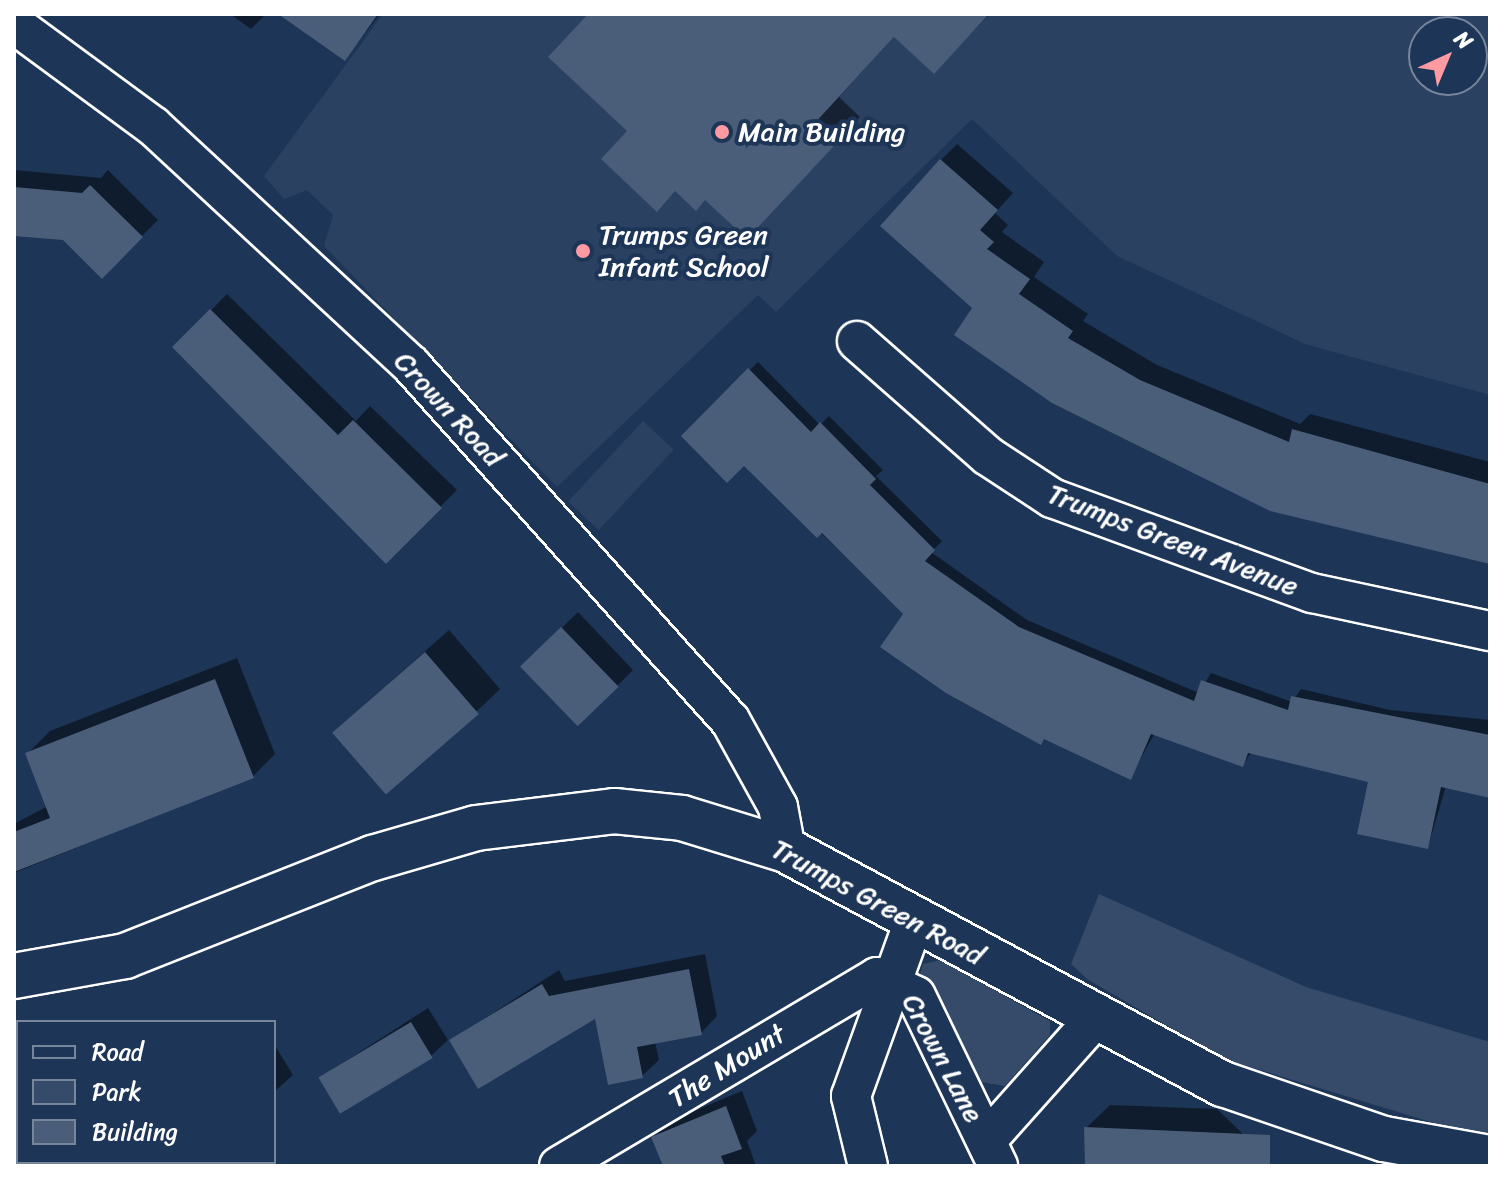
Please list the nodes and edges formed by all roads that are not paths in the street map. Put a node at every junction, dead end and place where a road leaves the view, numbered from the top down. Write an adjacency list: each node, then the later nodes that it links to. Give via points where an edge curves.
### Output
1 (20, 33): 4 (street, Crown Road, via 153,126 411,365 730,720 778,807)
2 (857, 341): 3 (street, Trumps Green Avenue, via 988,456 1052,498 1312,593)
3 (1490, 631)
4 (786, 850): 5 (street, Trumps Green Road); 6 (street, Trumps Green Road, via 682,818 614,811 476,828 373,858 125,956)
5 (915, 918): 7 (street); 8 (street, Trumps Green Road)
6 (14, 976)
7 (896, 980): 9 (street, Crown Lane, via 916,996); 11 (street, The Mount, via 858,983); 12 (street, via 851,1096)
8 (1094, 1020): 9 (street, Crown Lane); 10 (street, Trumps Green Road, via 1223,1084 1384,1139)
9 (992, 1153)
10 (1490, 1158)
11 (559, 1166)
12 (868, 1166)

